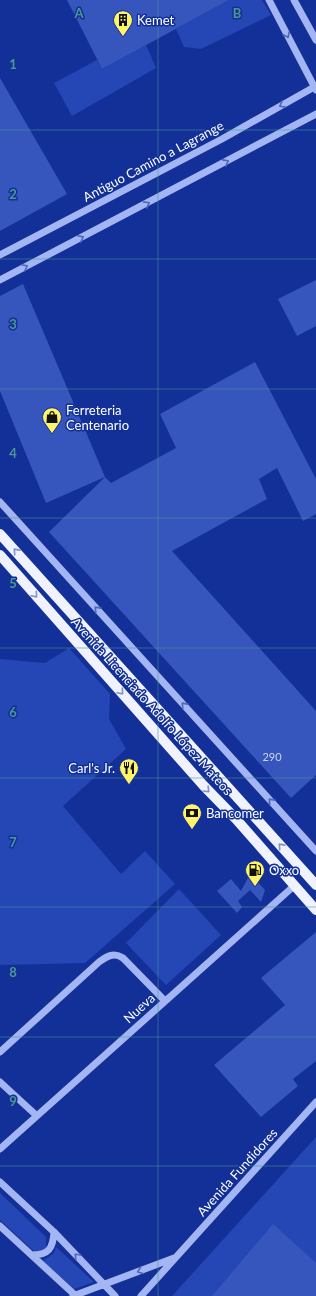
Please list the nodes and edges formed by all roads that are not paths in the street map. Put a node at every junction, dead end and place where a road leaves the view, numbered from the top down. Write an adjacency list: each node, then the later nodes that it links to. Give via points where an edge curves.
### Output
1 (269, 0): 4 (street, one-way to 4)
2 (294, 0): 3 (street)
3 (316, 40)
4 (316, 88): 6 (street, Antiguo Camino a Lagrange, one-way to 6)
5 (316, 114): 7 (street, one-way to 5)
6 (0, 255)
7 (0, 280)
8 (0, 502): 11 (street, one-way to 8)
9 (0, 534): 13 (main road, Avenida Licenciado Adolfo López Mateos, one-way to 9)
10 (0, 555): 12 (main road, Avenida Licenciado Adolfo López Mateos, one-way to 12, via 197,779)
11 (316, 851)
12 (295, 885): 14 (main road, Avenida Licenciado Adolfo López Mateos); 15 (street, Nueva)
13 (316, 885)
14 (316, 910)
15 (165, 1001): 16 (street, via 123,958 110,955 99,962); 19 (street, Nueva)
16 (0, 1052)
17 (0, 1082): 19 (street)
18 (316, 1102): 25 (street, Avenida Fundidores)
19 (37, 1116): 20 (street, Nueva)
20 (0, 1149)
21 (0, 1182): 23 (street)
22 (0, 1226): 24 (street)
23 (54, 1232): 24 (street, via 49,1251); 26 (street, one-way to 23)
24 (32, 1255): 27 (street)
25 (175, 1258): 26 (street, Avenida Fundidores, one-way to 26); 29 (street, Avenida Fundidores)
26 (104, 1285): 27 (street, Avenida Fundidores); 28 (street)
27 (75, 1296)
28 (116, 1296)
29 (141, 1296)

